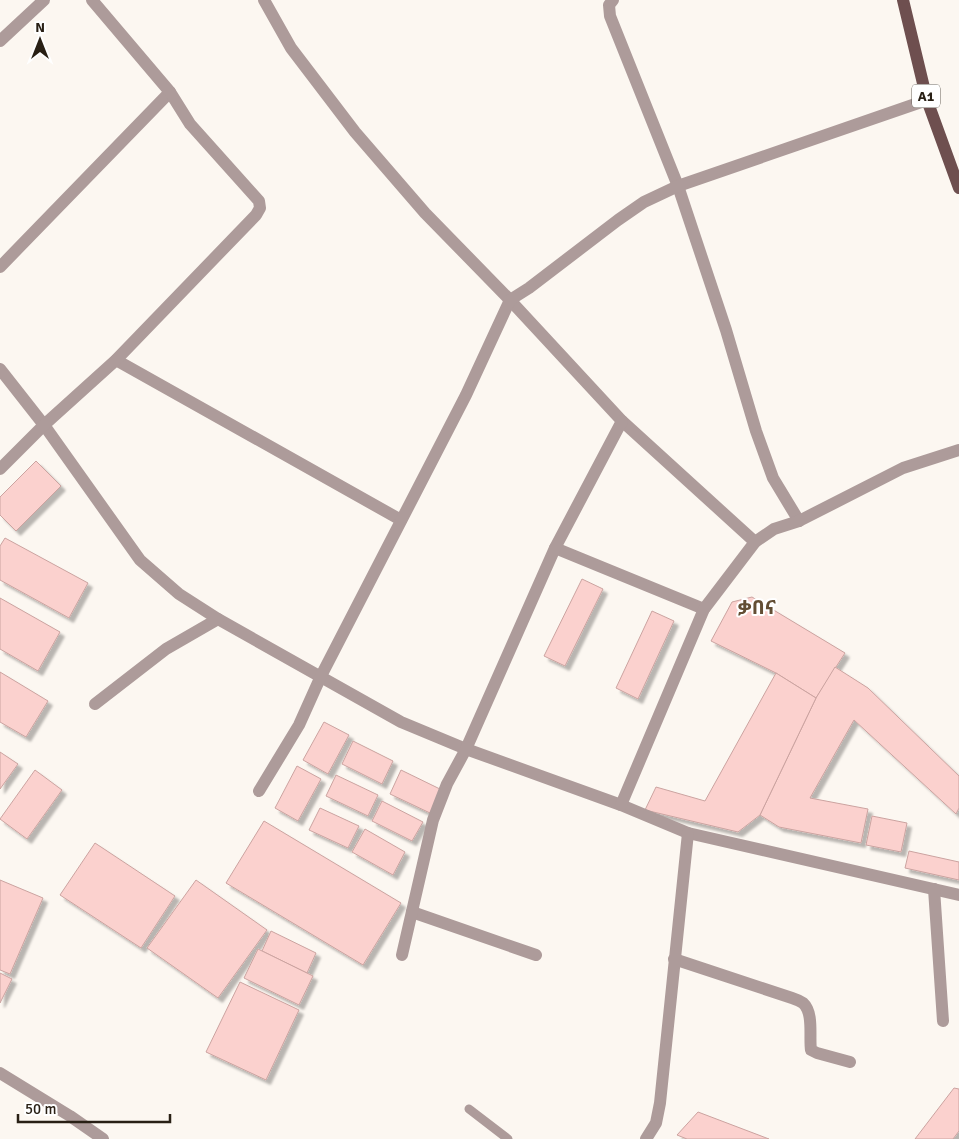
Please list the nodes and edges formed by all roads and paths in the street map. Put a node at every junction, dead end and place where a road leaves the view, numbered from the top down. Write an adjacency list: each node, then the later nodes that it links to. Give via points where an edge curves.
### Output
1 (44, 0): 6 (street)
2 (92, 0): 7 (street)
3 (264, 0): 12 (street, via 291,48 355,132 425,213)
4 (613, 0): 9 (street, via 609,5 610,16)
5 (903, 0): 8 (main road, A1)
6 (0, 41)
7 (170, 92): 11 (street); 13 (street, via 190,124 259,201 260,208)
8 (927, 100): 9 (street); 10 (main road, A1)
9 (678, 186): 12 (street, via 644,202); 20 (street, via 756,431 773,478)
10 (959, 188)
11 (0, 267)
12 (510, 300): 15 (street); 19 (street)
13 (116, 360): 16 (street); 19 (street)
14 (0, 369): 16 (street)
15 (622, 421): 21 (street); 22 (street)
16 (44, 425): 18 (street); 24 (street, via 140,560 179,594)
17 (959, 450): 20 (street, via 902,468)
18 (0, 469)
19 (402, 520): 25 (street)
20 (799, 521): 21 (street, via 774,529)
21 (755, 542): 23 (street)
22 (555, 548): 23 (street); 27 (street)
23 (704, 609): 29 (street)
24 (218, 619): 25 (street); 26 (street, via 166,649)
25 (321, 676): 27 (street, via 402,722); 28 (street, via 299,725)
26 (95, 704)
27 (466, 750): 29 (street); 33 (street, via 447,784 433,820)
28 (259, 790)
29 (621, 805): 30 (street)
30 (688, 833): 31 (street); 36 (street)
31 (934, 889): 32 (street); 37 (street)
32 (959, 895)
33 (412, 912): 34 (street); 35 (street)
34 (402, 955)
35 (536, 956)
36 (674, 958): 38 (street, via 803,1004 809,1016 812,1050); 43 (street, via 660,1102 656,1123)
37 (943, 1022)
38 (850, 1062)
39 (0, 1073): 41 (street)
40 (469, 1109): 42 (lane)
41 (103, 1139)
42 (508, 1139)
43 (646, 1139)

